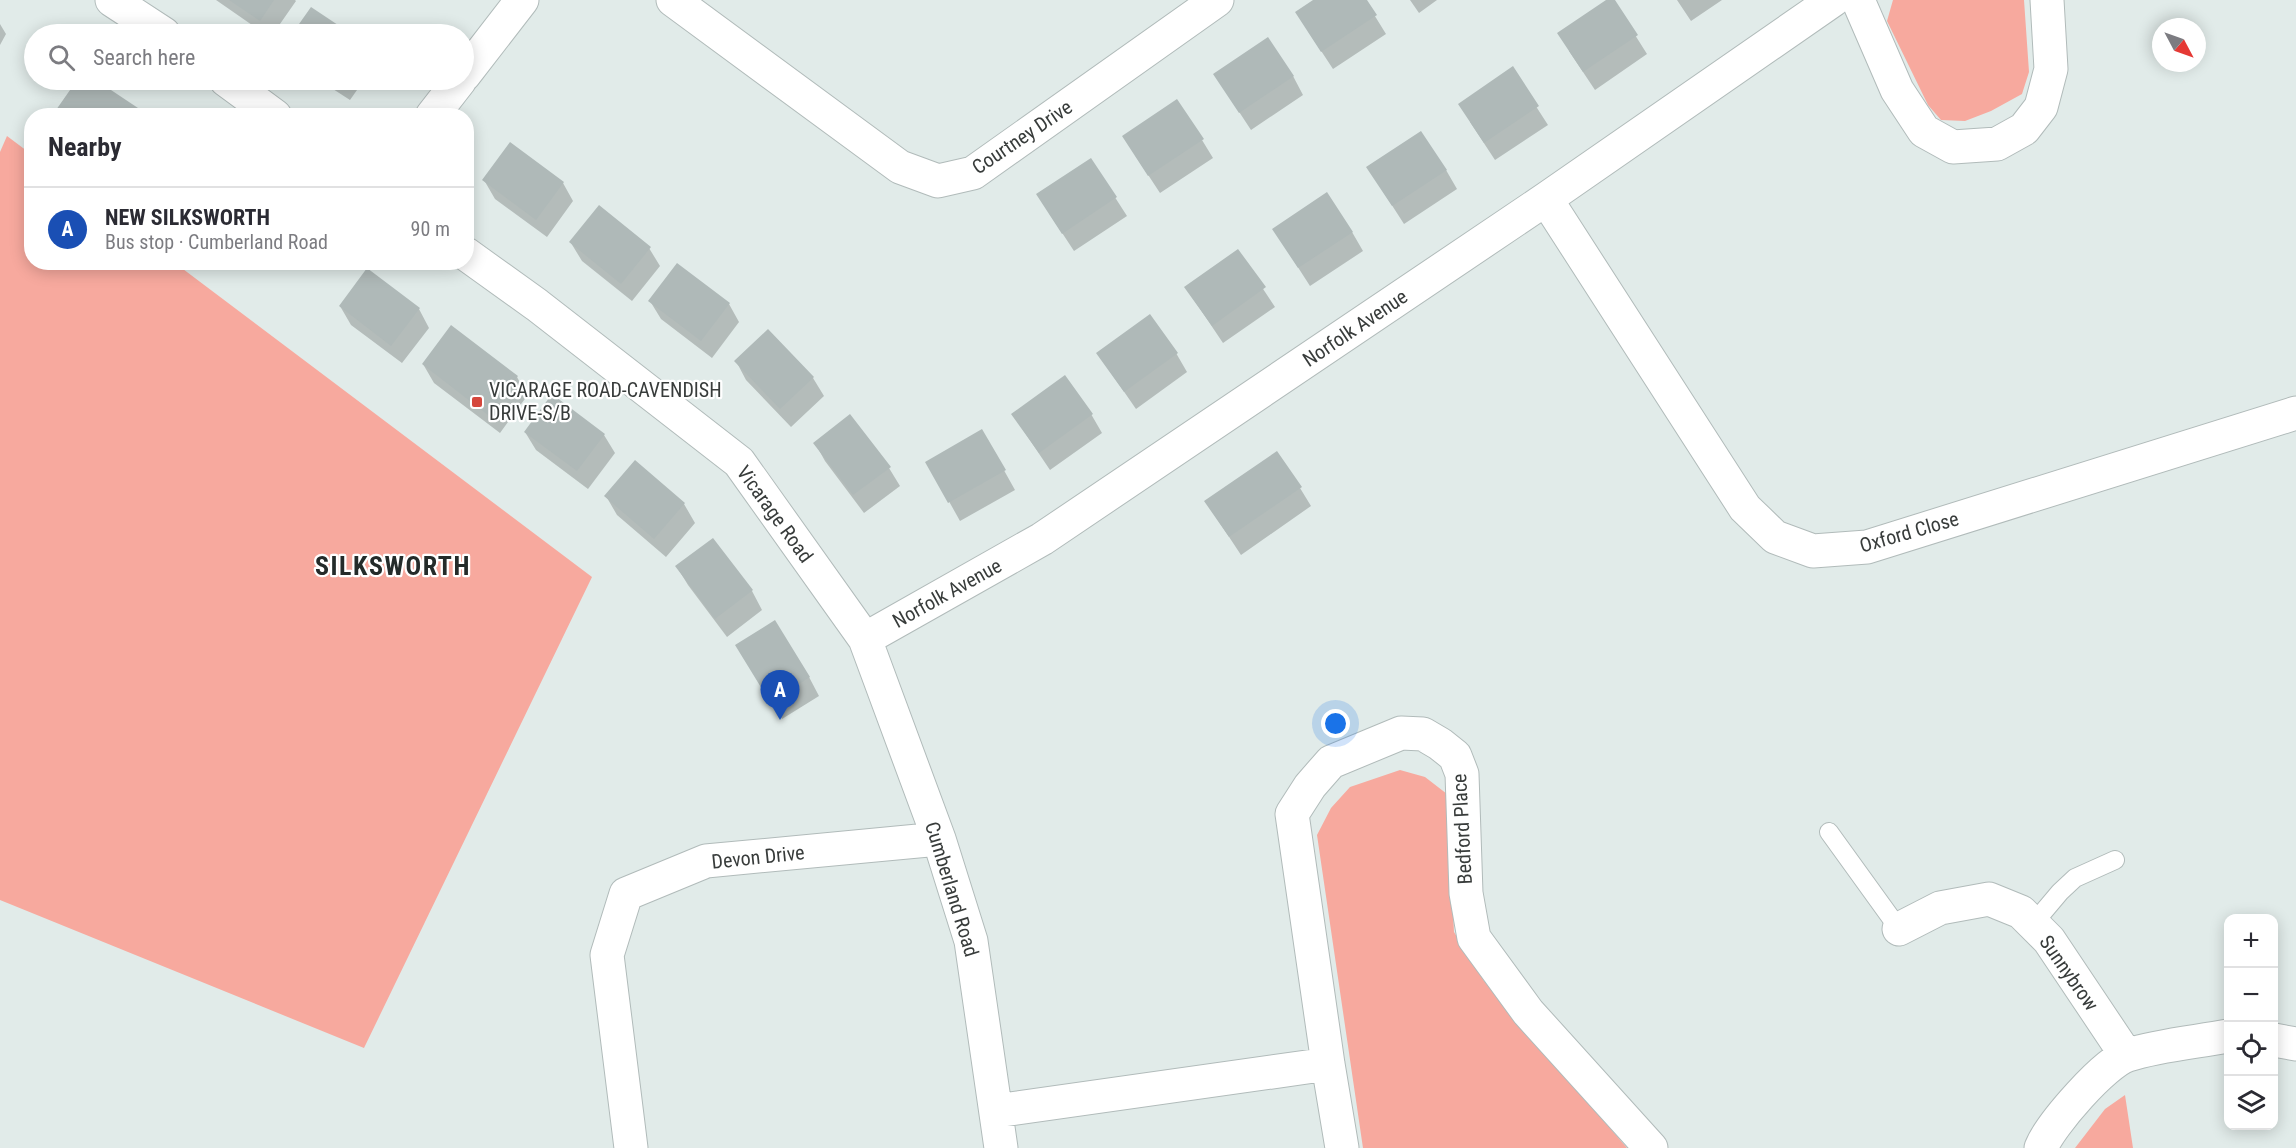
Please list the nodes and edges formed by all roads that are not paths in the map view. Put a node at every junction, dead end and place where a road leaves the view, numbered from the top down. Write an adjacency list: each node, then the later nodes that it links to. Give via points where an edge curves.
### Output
1 (112, 0): 8 (street)
2 (522, 0): 9 (street)
3 (673, 0): 7 (street, Courtney Drive, via 900,167 938,181 973,173)
4 (1833, 0): 14 (street, Norfolk Avenue)
5 (1858, 0): 6 (street, via 1898,90 1924,131 1953,147 1997,144 2024,129 2041,107 2051,69)
6 (2047, 0)
7 (1201, 4)
8 (149, 24)
9 (474, 62)
10 (240, 90): 12 (street)
11 (452, 90): 13 (street)
12 (264, 108)
13 (438, 108)
14 (1546, 199): 16 (street, Oxford Close, via 1745,508 1775,537 1813,551 1867,547); 17 (street, Norfolk Avenue, via 1042,539)
15 (474, 260): 17 (street, Vicarage Road, via 739,462)
16 (2296, 414)
17 (865, 639): 19 (street, Cumberland Road)
18 (1829, 832): 22 (lane)
19 (939, 839): 28 (street, Cumberland Road, via 971,941); 29 (street, Devon Drive, via 706,861 626,894 607,955)
20 (2115, 860): 21 (lane, via 2076,878)
21 (2033, 924): 22 (street, Sunnybrow, via 2021,912 1989,899 1940,908); 26 (street, Sunnybrow, via 2049,940)
22 (1899, 929)
23 (2224, 1037): 26 (street)
24 (2278, 1041): 25 (street)
25 (2296, 1044)
26 (2126, 1055): 33 (street, via 2092,1082 2063,1113)
27 (1328, 1065): 28 (street); 31 (street, Bedford Place); 32 (street, Bedford Place, via 1292,814 1331,762 1401,733 1423,734 1455,756 1462,774 1466,893 1474,938 1528,1012)
28 (996, 1111): 30 (street, Cumberland Road)
29 (631, 1148)
30 (1001, 1148)
31 (1342, 1148)
32 (1651, 1148)
33 (2041, 1148)

